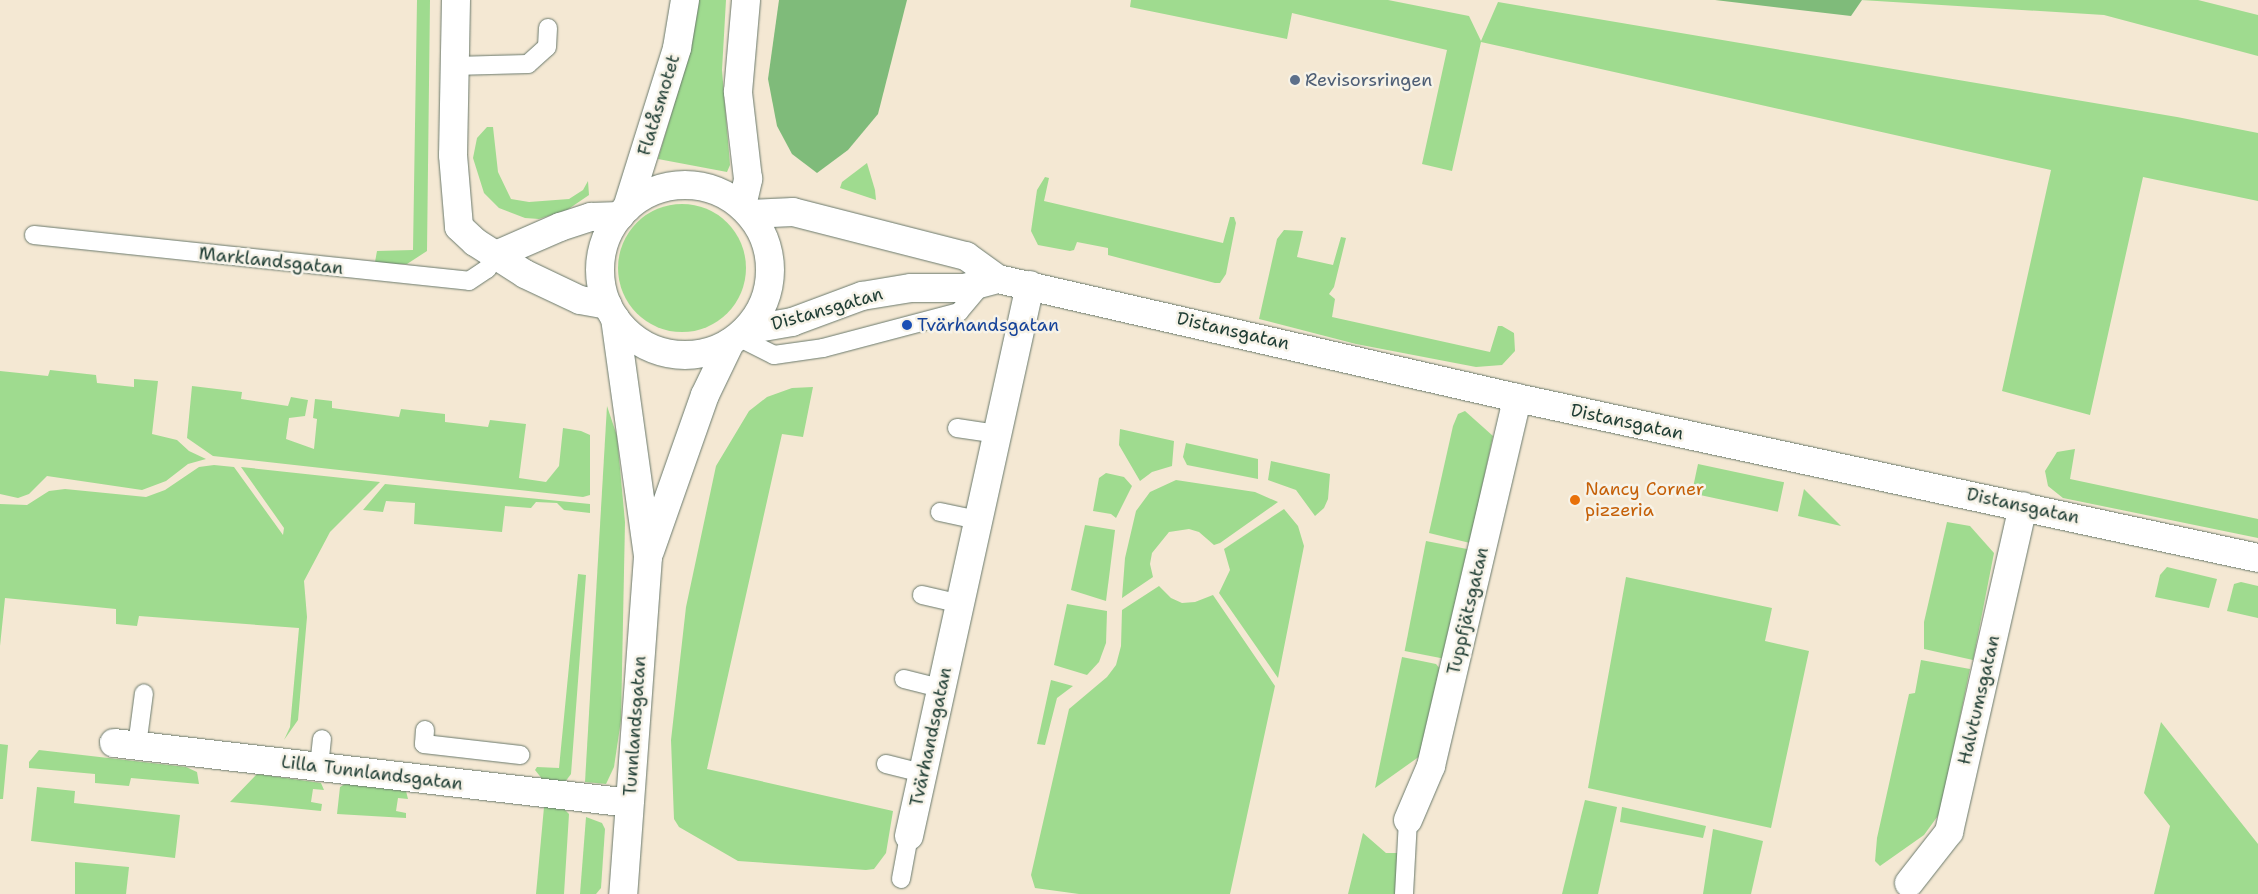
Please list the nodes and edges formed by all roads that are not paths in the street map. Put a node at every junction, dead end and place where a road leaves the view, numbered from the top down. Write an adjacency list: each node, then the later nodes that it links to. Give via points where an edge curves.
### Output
1 (456, 0): 5 (street)
2 (685, 0): 7 (street, Flatåsmotet, via 677,48)
3 (746, 0): 6 (street, via 738,92 748,179)
4 (548, 28): 5 (lane, via 547,47 528,64)
5 (454, 66): 9 (street, via 459,227 467,236)
6 (746, 210): 7 (street, Flatåsmotet, via 709,188 684,185 648,193); 10 (street, Distansgatan, via 793,212 966,256); 13 (street, via 760,229 770,263 766,299)
7 (624, 212): 9 (street, Marklandsgatan, via 591,217 560,227); 12 (street, Flatåsmotet, via 608,236 601,258 601,282)
8 (34, 235): 9 (lane, Marklandsgatan, via 469,281 487,269)
9 (498, 254): 12 (street, via 525,274)
10 (990, 281): 11 (street, Distansgatan); 13 (street, Distansgatan, via 964,288 911,288 862,296 792,322); 13 (lane, via 959,312 823,348 774,356)
11 (1030, 285): 14 (street, Distansgatan); 16 (street, Tvärhandsgatan)
12 (611, 311): 13 (street, via 643,344 668,353 706,353); 20 (street, Tunnlandsgatan)
13 (738, 336): 20 (street, Tunnlandsgatan, via 705,395)
14 (1516, 398): 17 (street, Distansgatan); 35 (street, Tuppfjätsgatan, via 1432,766)
15 (957, 428): 16 (lane)
16 (997, 434): 19 (street, Tvärhandsgatan)
17 (2023, 506): 21 (street, Distansgatan); 38 (street, Halvtumsgatan, via 1949,832)
18 (940, 512): 19 (lane)
19 (978, 520): 23 (street, Tvärhandsgatan)
20 (648, 557): 34 (street, Tunnlandsgatan)
21 (2258, 558)
22 (922, 595): 23 (lane)
23 (960, 604): 25 (street, Tvärhandsgatan)
24 (904, 679): 25 (lane)
25 (941, 688): 33 (street, Tvärhandsgatan)
26 (144, 693): 29 (lane)
27 (425, 730): 30 (lane, via 424,744)
28 (322, 739): 32 (lane)
29 (125, 744): 32 (street, Lilla Tunnlandsgatan)
30 (520, 755)
31 (886, 764): 33 (lane)
32 (319, 766): 34 (street, Lilla Tunnlandsgatan)
33 (923, 773): 36 (street, Tvärhandsgatan)
34 (630, 802): 39 (street, Tunnlandsgatan)
35 (1408, 820): 40 (lane)
36 (909, 836): 37 (lane)
37 (901, 879)
38 (1909, 883)
39 (623, 894)
40 (1404, 894)

